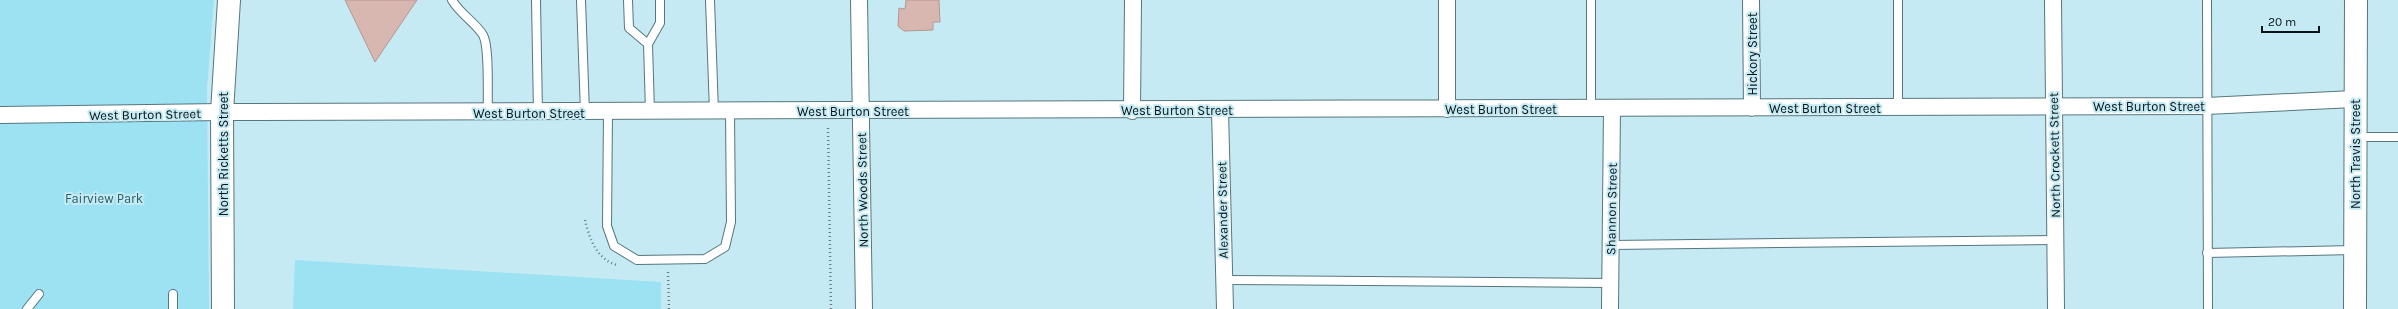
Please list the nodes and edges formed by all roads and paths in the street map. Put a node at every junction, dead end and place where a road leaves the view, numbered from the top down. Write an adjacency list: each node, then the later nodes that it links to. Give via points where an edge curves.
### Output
1 (229, 0): 29 (main road, North Ricketts Street)
2 (452, 0): 30 (lane, via 483,36 487,57)
3 (536, 0): 36 (lane)
4 (581, 0): 37 (lane)
5 (628, 0): 17 (lane, via 629,28)
6 (660, 0): 17 (lane, via 660,23)
7 (710, 0): 33 (lane)
8 (859, 0): 28 (street, North Woods Street)
9 (1133, 0): 26 (street)
10 (1447, 0): 25 (street)
11 (1591, 0): 22 (lane)
12 (1751, 0): 24 (street, Hickory Street)
13 (1898, 0): 21 (lane)
14 (2053, 0): 19 (street, North Crockett Street)
15 (2207, 0): 20 (lane)
16 (2356, 0): 18 (main road, North Travis Street)
17 (648, 44): 32 (lane)
18 (2354, 99): 20 (street, West Burton Street); 39 (main road, North Travis Street)
19 (2053, 106): 20 (street, West Burton Street); 21 (street, West Burton Street); 41 (street, North Crockett Street)
20 (2206, 106): 44 (lane)
21 (1898, 107): 24 (street, West Burton Street)
22 (1591, 108): 23 (street, West Burton Street); 25 (street, West Burton Street)
23 (1612, 108): 24 (street, West Burton Street); 42 (street, Shannon Street)
24 (1752, 108)
25 (1447, 109): 27 (street, West Burton Street)
26 (1132, 110): 27 (street, West Burton Street); 28 (street, West Burton Street)
27 (1220, 110): 46 (street, Alexander Street)
28 (861, 111): 35 (street, West Burton Street); 55 (street, North Woods Street)
29 (222, 112): 30 (street, West Burton Street); 38 (street, West Burton Street); 52 (main road, North Ricketts Street)
30 (488, 112): 36 (street, West Burton Street)
31 (608, 112): 32 (street, West Burton Street); 37 (street, West Burton Street); 45 (lane, via 607,226 614,246 637,260)
32 (650, 112): 33 (street, West Burton Street)
33 (714, 112): 34 (street, West Burton Street)
34 (730, 112): 35 (street, West Burton Street); 45 (lane, via 731,222 725,247 704,259)
35 (827, 112): 54 (path)
36 (538, 113): 37 (street, West Burton Street)
37 (585, 113)
38 (0, 115)
39 (2355, 137): 40 (lane); 43 (main road, North Travis Street)
40 (2398, 137)
41 (2055, 240): 42 (lane); 58 (street, North Crockett Street)
42 (1611, 245): 47 (street, Shannon Street)
43 (2355, 250): 44 (lane); 60 (main road, North Travis Street)
44 (2207, 254): 59 (lane)
45 (668, 260): 53 (path)
46 (1224, 280): 47 (lane); 56 (street, Alexander Street)
47 (1610, 283): 57 (street, Shannon Street)
48 (39, 294): 50 (lane)
49 (173, 294): 51 (lane)
50 (27, 309)
51 (173, 309)
52 (223, 309)
53 (669, 309)
54 (830, 309)
55 (864, 309)
56 (1225, 309)
57 (1610, 309)
58 (2056, 309)
59 (2208, 309)
60 (2355, 309)

